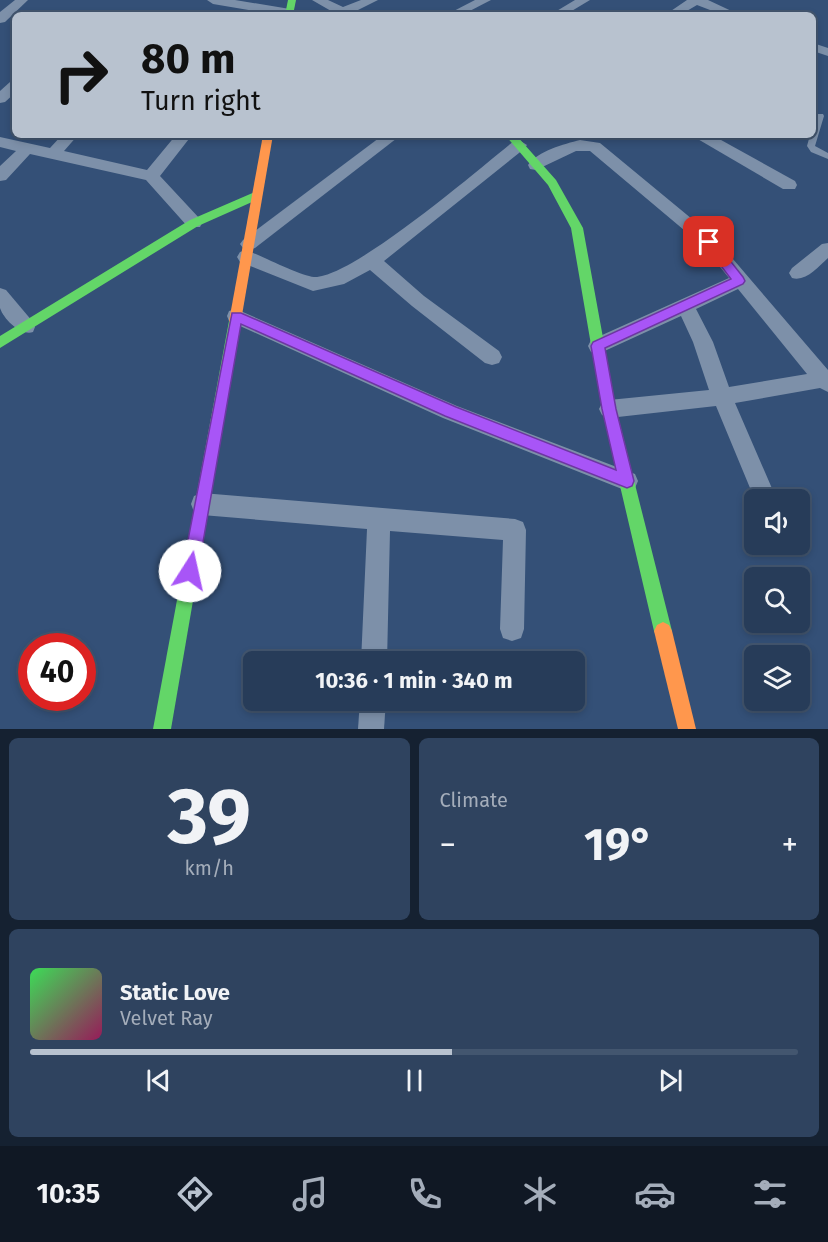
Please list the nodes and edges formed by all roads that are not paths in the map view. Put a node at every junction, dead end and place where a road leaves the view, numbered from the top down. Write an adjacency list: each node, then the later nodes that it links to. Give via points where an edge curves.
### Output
1 (22, 0): 15 (street)
2 (213, 0): 8 (street)
3 (318, 0): 9 (street)
4 (372, 0): 10 (street)
5 (485, 0): 11 (street)
6 (584, 0): 12 (street)
7 (696, 0): 13 (street); 14 (street)
8 (291, 9)
9 (344, 12)
10 (348, 12)
11 (459, 12)
12 (562, 12)
13 (676, 12)
14 (726, 12)
15 (0, 20)
16 (12, 88): 17 (street)
17 (0, 99)
18 (820, 116): 19 (lane)
19 (816, 129)
20 (67, 138): 29 (street)
21 (182, 138): 33 (street)
22 (267, 138): 35 (street)
23 (389, 138): 38 (street)
24 (705, 138): 34 (street)
25 (813, 138): 30 (lane, via 814,150)
26 (514, 140): 31 (street); 39 (street)
27 (0, 142): 28 (street)
28 (27, 148): 29 (street); 32 (street)
29 (53, 154): 33 (street)
30 (828, 156)
31 (536, 165): 41 (street, via 579,145 595,147 709,242); 47 (street, via 552,183 577,228)
32 (0, 176)
33 (151, 176): 36 (street)
34 (789, 185)
35 (257, 195): 36 (street); 38 (street)
36 (194, 224): 45 (street)
37 (828, 249): 40 (street)
38 (248, 250): 39 (street, via 313,284 339,279); 44 (street)
39 (372, 261): 48 (street)
40 (798, 273)
41 (739, 281): 43 (street); 49 (street)
42 (0, 295): 45 (street)
43 (685, 305): 47 (street); 50 (street)
44 (236, 316): 52 (street, via 450,412); 54 (street)
45 (26, 327): 46 (street)
46 (0, 344)
47 (598, 346): 51 (street)
48 (492, 357)
49 (826, 382): 50 (street)
50 (722, 397): 51 (street); 53 (street)
51 (609, 409): 52 (street)
52 (627, 481): 61 (street)
53 (761, 489)
54 (202, 504): 55 (street); 59 (street)
55 (380, 518): 56 (street, via 515,530); 57 (street)
56 (512, 628)
57 (374, 651)
58 (372, 711): 60 (street)
59 (162, 729)
60 (371, 729)
61 (687, 729)

